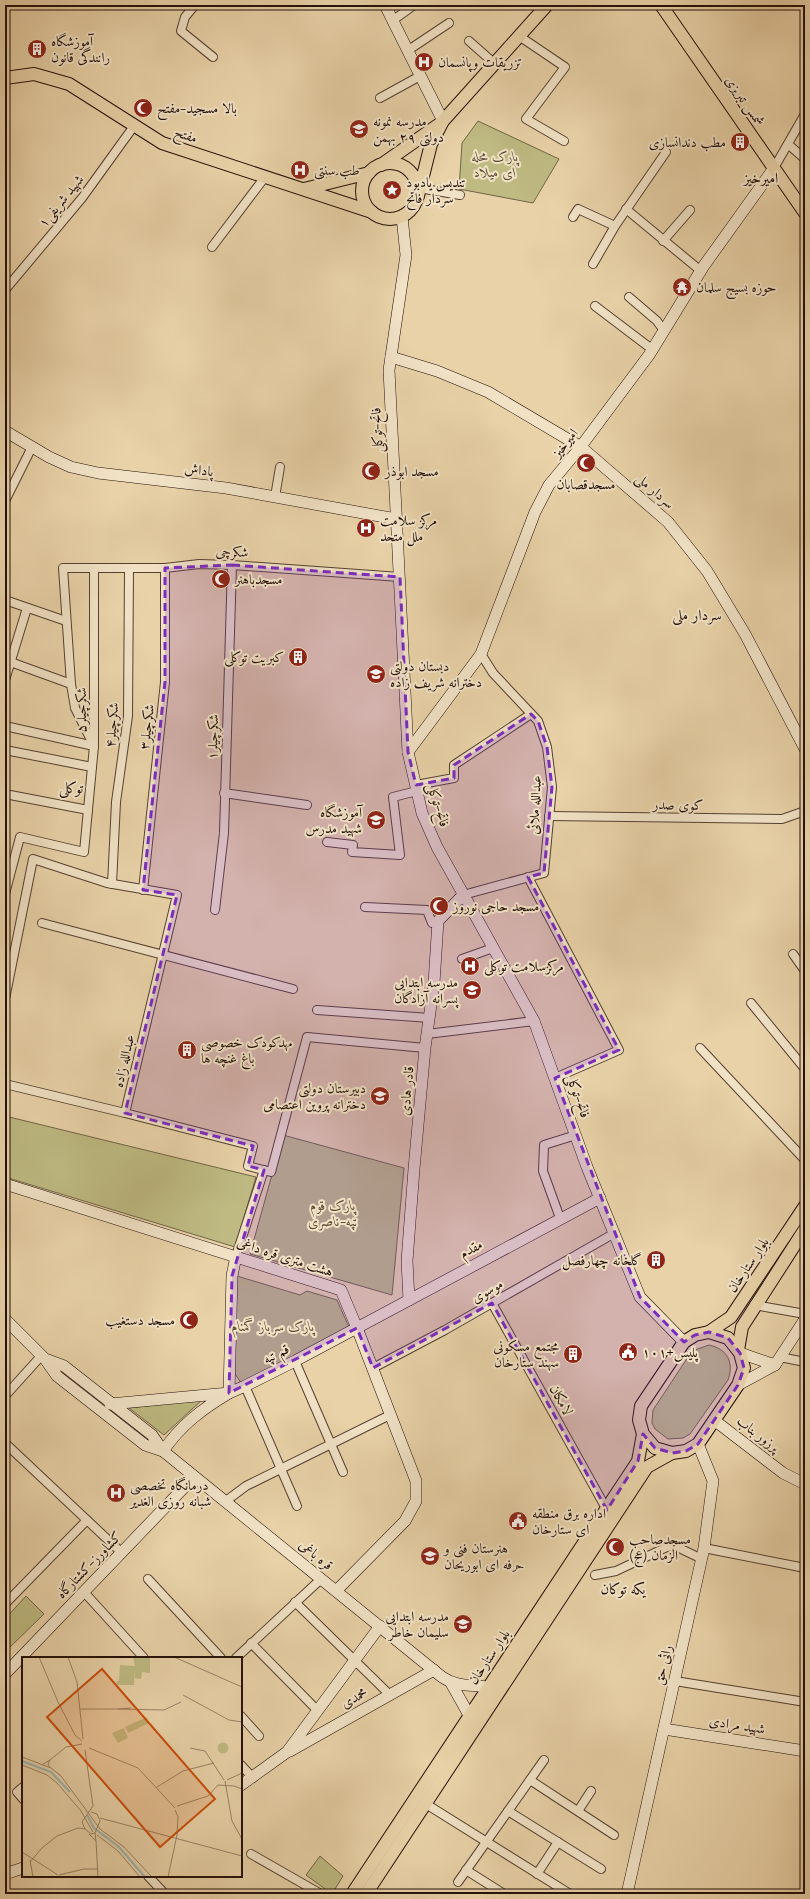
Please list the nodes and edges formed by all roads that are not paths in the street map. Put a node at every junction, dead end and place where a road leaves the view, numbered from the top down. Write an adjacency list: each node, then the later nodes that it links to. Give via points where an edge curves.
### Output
1 (195, 5): 11 (street, via 185,17 181,31)
2 (385, 5): 6 (street)
3 (414, 5): 6 (street)
4 (547, 5): 8 (main road)
5 (661, 5): 24 (main road, شمس تبریزی)
6 (392, 20): 10 (street)
7 (449, 23): 10 (street)
8 (519, 36): 12 (main road); 19 (street, via 565,67 526,119)
9 (469, 41): 12 (street)
10 (407, 51): 13 (street)
11 (213, 57)
12 (495, 64): 17 (main road)
13 (420, 76): 15 (street); 17 (street)
14 (5, 78): 18 (main road, مفتح, via 34,74 69,84)
15 (380, 98)
16 (805, 114): 20 (street)
17 (444, 121): 23 (main road); 28 (main road, via 431,144)
18 (134, 126): 26 (main road, مفتح, via 162,143); 41 (street, شهید شریفی۱, via 82,198)
19 (564, 141)
20 (788, 145): 22 (street); 24 (street)
21 (666, 152): 30 (street)
22 (805, 159)
23 (381, 165): 25 (main road); 28 (main road, via 400,165 408,170 415,178)
24 (774, 168): 33 (main road, شمس تبریزی); 40 (street, امیرخیز)
25 (369, 173): 27 (main road); 32 (main road, via 363,193)
26 (265, 177): 27 (main road, مفتح); 38 (street)
27 (302, 190): 32 (main road, مفتح)
28 (419, 192): 29 (street); 34 (main road, via 412,208)
29 (460, 195)
30 (626, 209): 36 (street); 37 (street)
31 (690, 210): 37 (street)
32 (372, 212): 34 (main road, via 386,219)
33 (805, 214)
34 (402, 217): 46 (street, فاتح-توکلی, via 406,255)
35 (573, 217): 36 (street, via 578,209)
36 (615, 226): 39 (street)
37 (663, 241): 40 (street)
38 (212, 246)
39 (593, 264)
40 (701, 271): 44 (street, امیرخیز)
41 (5, 290)
42 (629, 296): 44 (street, via 657,321)
43 (595, 306): 45 (street)
44 (664, 332): 45 (street, امیرخیز)
45 (653, 350): 49 (street, امیرخیز)
46 (391, 357): 49 (street, سردار ملی, via 437,370 488,392); 53 (street, فاتح-توکلی, via 389,370)
47 (5, 431): 48 (street, پاداش)
48 (32, 447): 51 (street, پاداش, via 71,467 98,473 226,488); 52 (street)
49 (581, 447): 62 (street, امیرخیز, via 549,485 535,512); 69 (street, سردار ملی, via 668,522 707,571 745,634)
50 (280, 467): 51 (street)
51 (275, 497): 53 (street, پاداش)
52 (5, 501)
53 (396, 519): 58 (street, فاتح-توکلی)
54 (232, 565): 57 (street, شکرچی, via 199,564); 58 (street, شکرچی); 74 (street, شکرچیلر۱)
55 (94, 568): 56 (street, شکرچی); 61 (street, شکرچی, via 63,568); 68 (street, شکرچیلر۵)
56 (128, 568): 57 (street, شکرچی); 82 (street, شکرچیلر۴, via 128,716 116,802)
57 (165, 568): 83 (street, شکرچیلر۳, via 165,682)
58 (400, 577): 71 (street, فاتح-توکلی)
59 (5, 600): 60 (street)
60 (27, 608): 61 (street); 63 (street)
61 (66, 622): 65 (street)
62 (481, 654): 66 (street, عبدالله ملائی, via 493,673); 71 (street, امیرخیز)
63 (8, 661): 64 (street); 65 (street)
64 (5, 680)
65 (71, 684): 68 (street, via 75,708)
66 (531, 714): 73 (street, via 454,765 454,778); 79 (street, عبدالله ملائی, via 538,721 547,747 552,787)
67 (5, 726): 68 (street)
68 (94, 746): 72 (street, شکرچیلر۵)
69 (805, 749)
70 (5, 750): 72 (street)
71 (408, 752): 73 (street, فاتح-توکلی)
72 (92, 767): 77 (street, شکرچیلر۵)
73 (416, 788): 80 (street, via 394,797 400,855 352,852 353,845); 85 (street, فاتح-توکلی, via 422,813)
74 (224, 793): 76 (street); 87 (street, شکرچیلر۱, via 224,833)
75 (5, 794): 77 (street)
76 (307, 805)
77 (88, 810): 84 (street, شکرچیلر۵, via 84,852 20,837)
78 (805, 811): 79 (street, کوی صدر, via 782,819)
79 (549, 816): 81 (street, عبدالله ملائی, via 544,873)
80 (327, 842)
81 (528, 877): 85 (street, عبدالله ملائی); 105 (street, via 619,1050)
82 (112, 884): 83 (street); 96 (street, via 33,859)
83 (143, 890): 91 (street, عبدالله زاده, via 177,895)
84 (5, 894)
85 (463, 895): 88 (street); 90 (street, فاتح-توکلی)
86 (365, 907): 88 (street, via 427,910 432,923)
87 (215, 910)
88 (438, 921): 99 (street, قادر هادی)
89 (42, 922): 91 (street)
90 (493, 948): 93 (street); 100 (street, فاتح-توکلی)
91 (163, 954): 95 (street); 107 (street, عبدالله زاده)
92 (793, 954): 94 (street)
93 (462, 959)
94 (805, 971)
95 (293, 989)
96 (5, 999)
97 (750, 1003): 104 (street)
98 (317, 1010): 99 (street)
99 (430, 1018): 101 (street, قادر هادی)
100 (534, 1021): 101 (street); 105 (street, فاتح-توکلی)
101 (427, 1034): 102 (street, قادر هادی)
102 (425, 1048): 110 (street, via 307,1037 270,1172); 118 (street, قادر هادی, via 407,1261)
103 (700, 1048): 109 (street)
104 (805, 1069)
105 (555, 1078): 108 (street, فاتح-توکلی)
106 (5, 1084): 107 (street)
107 (125, 1113): 110 (street, via 253,1146 248,1166)
108 (576, 1135): 112 (street, فاتح-توکلی); 114 (street, via 544,1144 543,1171)
109 (805, 1160)
110 (264, 1170): 117 (street)
111 (5, 1184): 117 (street, هشت متری قره داغی)
112 (600, 1198): 114 (street, مقدم); 116 (street, فاتح-توکلی)
113 (805, 1206): 125 (main road, بلوار ستارخان, via 731,1317)
114 (560, 1218): 118 (street, مقدم)
115 (805, 1229): 120 (main road, بلوار ستارخان)
116 (613, 1234): 119 (street, موسوی); 126 (street, فاتح-توکلی, via 640,1297)
117 (236, 1256): 124 (street, هشت متری قره داغی, via 341,1290); 135 (street, via 232,1276)
118 (409, 1300): 124 (street, مقدم)
119 (492, 1303): 132 (street, موسوی); 152 (street, لامکان)
120 (754, 1305): 121 (street); 127 (main road, بلوار ستارخان, via 742,1327)
121 (805, 1314)
122 (805, 1319): 130 (street)
123 (5, 1320): 128 (street)
124 (357, 1328): 129 (street, قم تپه); 132 (street, هشت متری قره داغی)
125 (709, 1332): 126 (main road, بلوار ستارخان, via 695,1334); 127 (main road, via 728,1338)
126 (684, 1342): 140 (main road, via 641,1406 639,1420)
127 (739, 1352): 130 (street); 133 (main road, بلوار ستارخان, via 744,1368)
128 (43, 1357): 136 (street); 137 (street, via 64,1366); 144 (street, via 57,1376 145,1445)
129 (296, 1361): 134 (street, قم تپه); 142 (street)
130 (778, 1361): 131 (street); 133 (street)
131 (805, 1362)
132 (373, 1368): 138 (street, هشت متری قره داغی)
133 (738, 1385): 139 (main road, بلوار ستارخان)
134 (245, 1386): 135 (street, قم تپه); 146 (street)
135 (229, 1392): 137 (street, قم تپه); 144 (street, قم تپه, via 207,1406 176,1432)
136 (5, 1396)
137 (110, 1404): 144 (street, via 152,1435)
138 (390, 1415): 142 (street); 160 (street, هشت متری قره داغی, via 416,1481 416,1501 405,1521)
139 (714, 1420): 143 (main road, بلوار ستارخان); 149 (street, پرزور بناب, via 783,1473)
140 (643, 1434): 145 (main road, via 655,1448); 152 (main road, بلوار ستارخان, via 638,1461)
141 (5, 1444): 153 (street)
142 (331, 1444): 146 (street); 147 (street)
143 (698, 1444): 145 (main road, بلوار ستارخان, via 686,1451); 155 (street, راثی حق, via 713,1481)
144 (163, 1451): 148 (street, قره باغی)
145 (672, 1453): 175 (main road, بلوار ستارخان, via 647,1467)
146 (281, 1469): 150 (street, via 246,1486); 151 (street)
147 (343, 1472)
148 (194, 1477): 150 (street, قره باغی); 154 (street, کشاورز-کشتارگاه)
149 (805, 1484)
150 (226, 1501): 159 (street, قره باغی)
151 (297, 1506)
152 (607, 1510): 174 (main road, بلوار ستارخان)
153 (87, 1520): 154 (street); 163 (street)
154 (122, 1553): 161 (street, کشاورز-کشتارگاه)
155 (703, 1554): 156 (street); 157 (street, via 675,1546 667,1547 616,1571); 172 (street, راثی حق)
156 (805, 1568)
157 (595, 1575)
158 (148, 1579): 167 (street)
159 (321, 1579): 160 (street, قره باغی); 162 (street)
160 (336, 1590): 164 (street, قره باغی)
161 (84, 1592): 166 (street); 171 (street, کشاورز-کشتارگاه)
162 (296, 1602): 165 (street); 169 (street)
163 (5, 1604)
164 (380, 1626): 169 (street, محمدی); 170 (street, قره باغی)
165 (251, 1643): 168 (street); 178 (street)
166 (143, 1657)
167 (220, 1657)
168 (237, 1657)
169 (355, 1661): 176 (street); 178 (street, محمدی)
170 (434, 1670): 173 (street, قره باغی); 176 (street, محمدی)
171 (5, 1674)
172 (675, 1681): 177 (street); 181 (street, راثی حق)
173 (451, 1683): 174 (street, قره باغی); 180 (street, قره باغی)
174 (488, 1686): 175 (street); 180 (main road, بلوار ستارخان)
175 (499, 1693): 180 (main road, بلوار ستارخان)
176 (390, 1695): 184 (street, محمدی)
177 (805, 1702)
178 (318, 1711): 184 (street, محمدی)
179 (242, 1717): 182 (street)
180 (474, 1718): 191 (main road, بلوار ستارخان); 208 (main road, بلوار ستارخان)
181 (664, 1729): 183 (street, شهید مرادی); 211 (street, راثی حق)
182 (259, 1736)
183 (805, 1751)
184 (287, 1752): 187 (street, محمدی)
185 (544, 1760): 188 (street)
186 (242, 1766): 187 (street)
187 (253, 1778): 189 (street, محمدی)
188 (530, 1780): 192 (street); 193 (street)
189 (242, 1784)
190 (591, 1791): 193 (street)
191 (426, 1804): 195 (street); 205 (main road, بلوار ستارخان)
192 (508, 1811): 195 (street); 196 (street)
193 (578, 1811): 194 (street)
194 (614, 1835)
195 (486, 1842): 200 (street); 202 (street)
196 (558, 1842): 199 (street); 202 (street)
197 (251, 1854): 207 (street)
198 (22, 1868): 201 (street)
199 (601, 1869)
200 (466, 1870): 204 (street); 209 (street)
201 (5, 1874)
202 (537, 1874): 210 (street)
203 (149, 1877): 206 (street)
204 (458, 1882)
205 (369, 1892)
206 (164, 1893)
207 (321, 1894)
208 (352, 1894)
209 (504, 1894)
210 (570, 1894)
211 (627, 1894)

